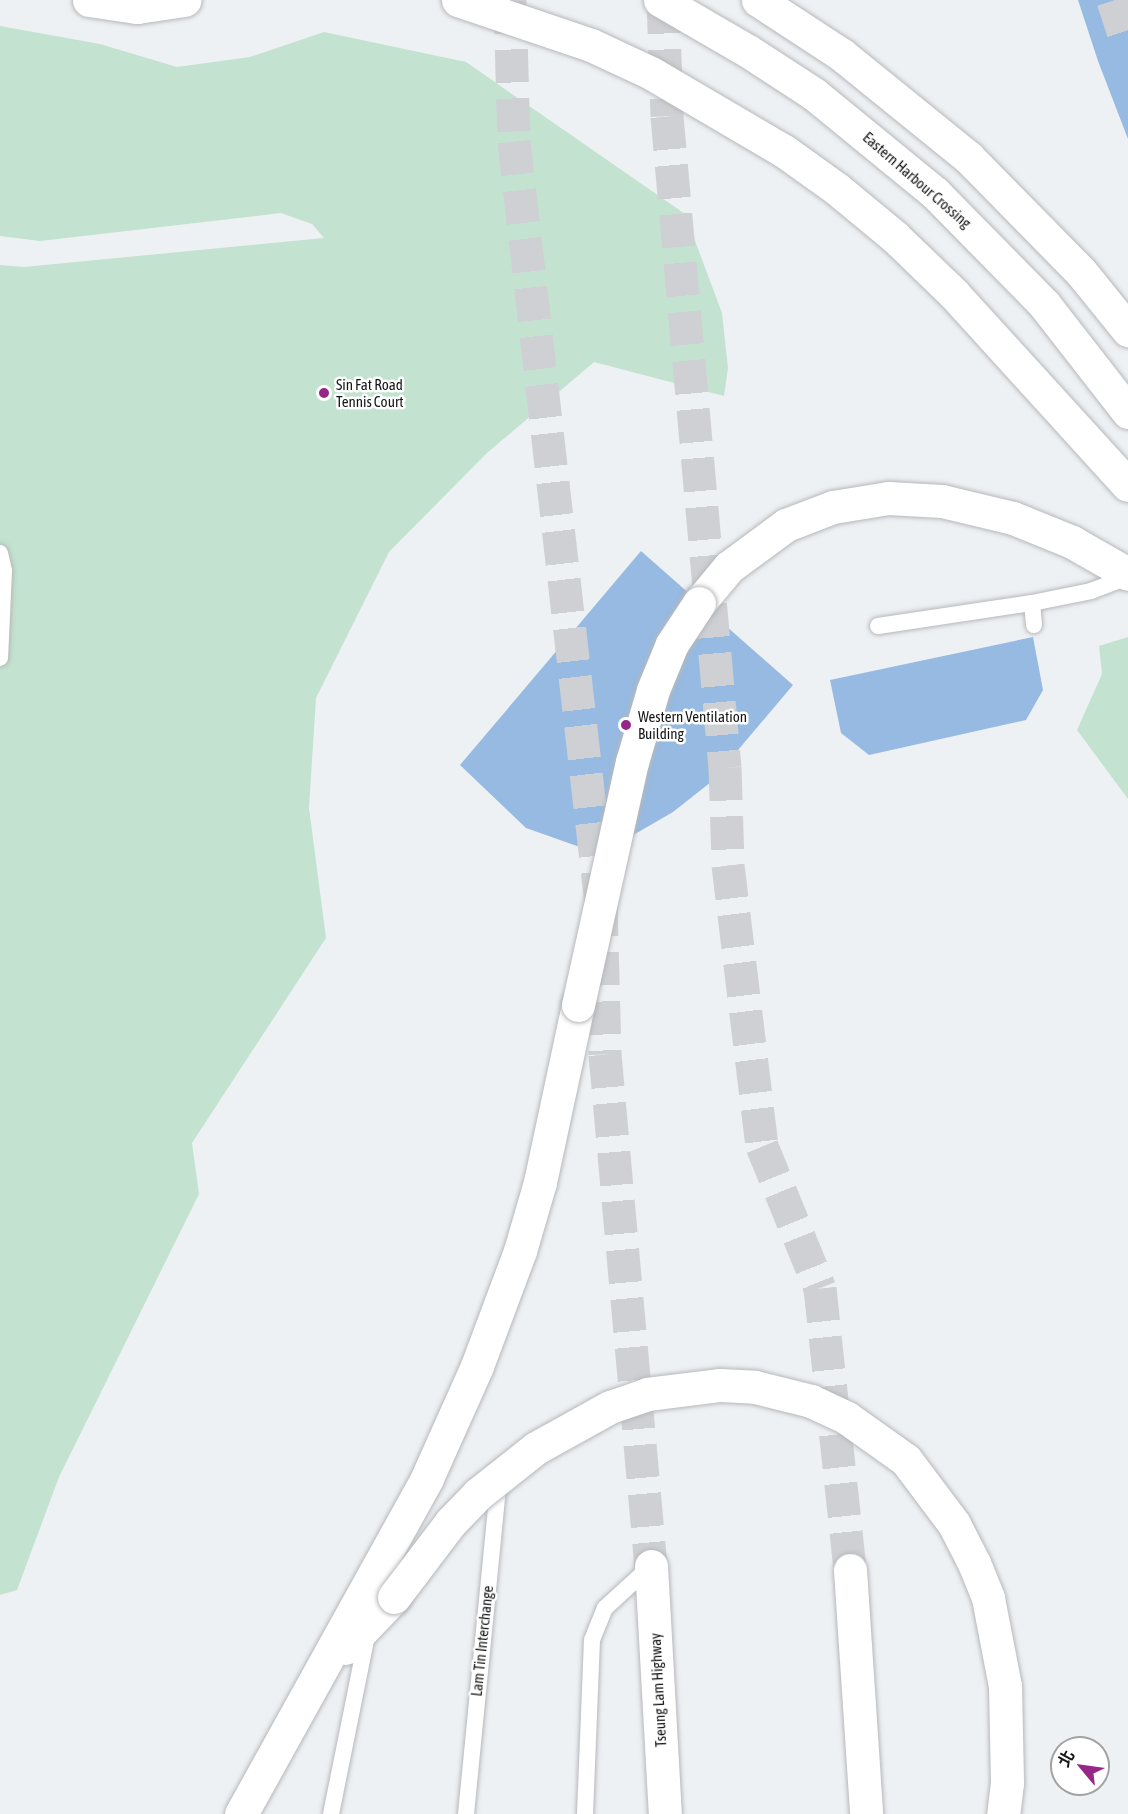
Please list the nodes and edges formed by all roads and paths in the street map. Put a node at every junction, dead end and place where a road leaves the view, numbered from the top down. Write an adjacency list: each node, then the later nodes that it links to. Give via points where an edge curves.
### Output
1 (89, 0): 2 (main road, via 137,7)
2 (184, 0)
3 (458, 0): 8 (main road, via 580,41 651,73 784,152 837,189 895,237 954,294)
4 (660, 0): 7 (main road, Eastern Harbour Crossing, via 814,94 935,193 1044,304)
5 (758, 0): 6 (main road, via 842,55 968,157 1081,272)
6 (1128, 330)
7 (1128, 412)
8 (1128, 485)
9 (0, 553): 14 (lane, via 4,581)
10 (1128, 575): 11 (lane, via 1091,591); 18 (main road, bridge, via 1072,542 1013,518 942,501 888,498 833,507 786,525 729,567 699,603 662,665 639,736 540,1182 520,1251 477,1366)
11 (1032, 603): 12 (lane); 13 (lane)
12 (1034, 625)
13 (878, 626)
14 (0, 658)
15 (500, 1468): 23 (lane, Lam Tin Interchange)
16 (651, 1566): 24 (lane, via 605,1608 592,1640); 25 (main road, Tseung Lam Highway)
17 (850, 1570): 26 (main road)
18 (383, 1588): 19 (main road); 20 (main road); 27 (main road, bridge, via 478,1494 536,1448 610,1407 646,1394 720,1385 754,1387 811,1401 847,1418 906,1460 954,1524 974,1563 988,1598 1005,1686 1007,1753)
19 (369, 1627): 20 (main road); 22 (lane)
20 (323, 1667): 21 (main road)
21 (241, 1814)
22 (331, 1814)
23 (466, 1814)
24 (585, 1814)
25 (665, 1814)
26 (866, 1814)
27 (1003, 1814)

